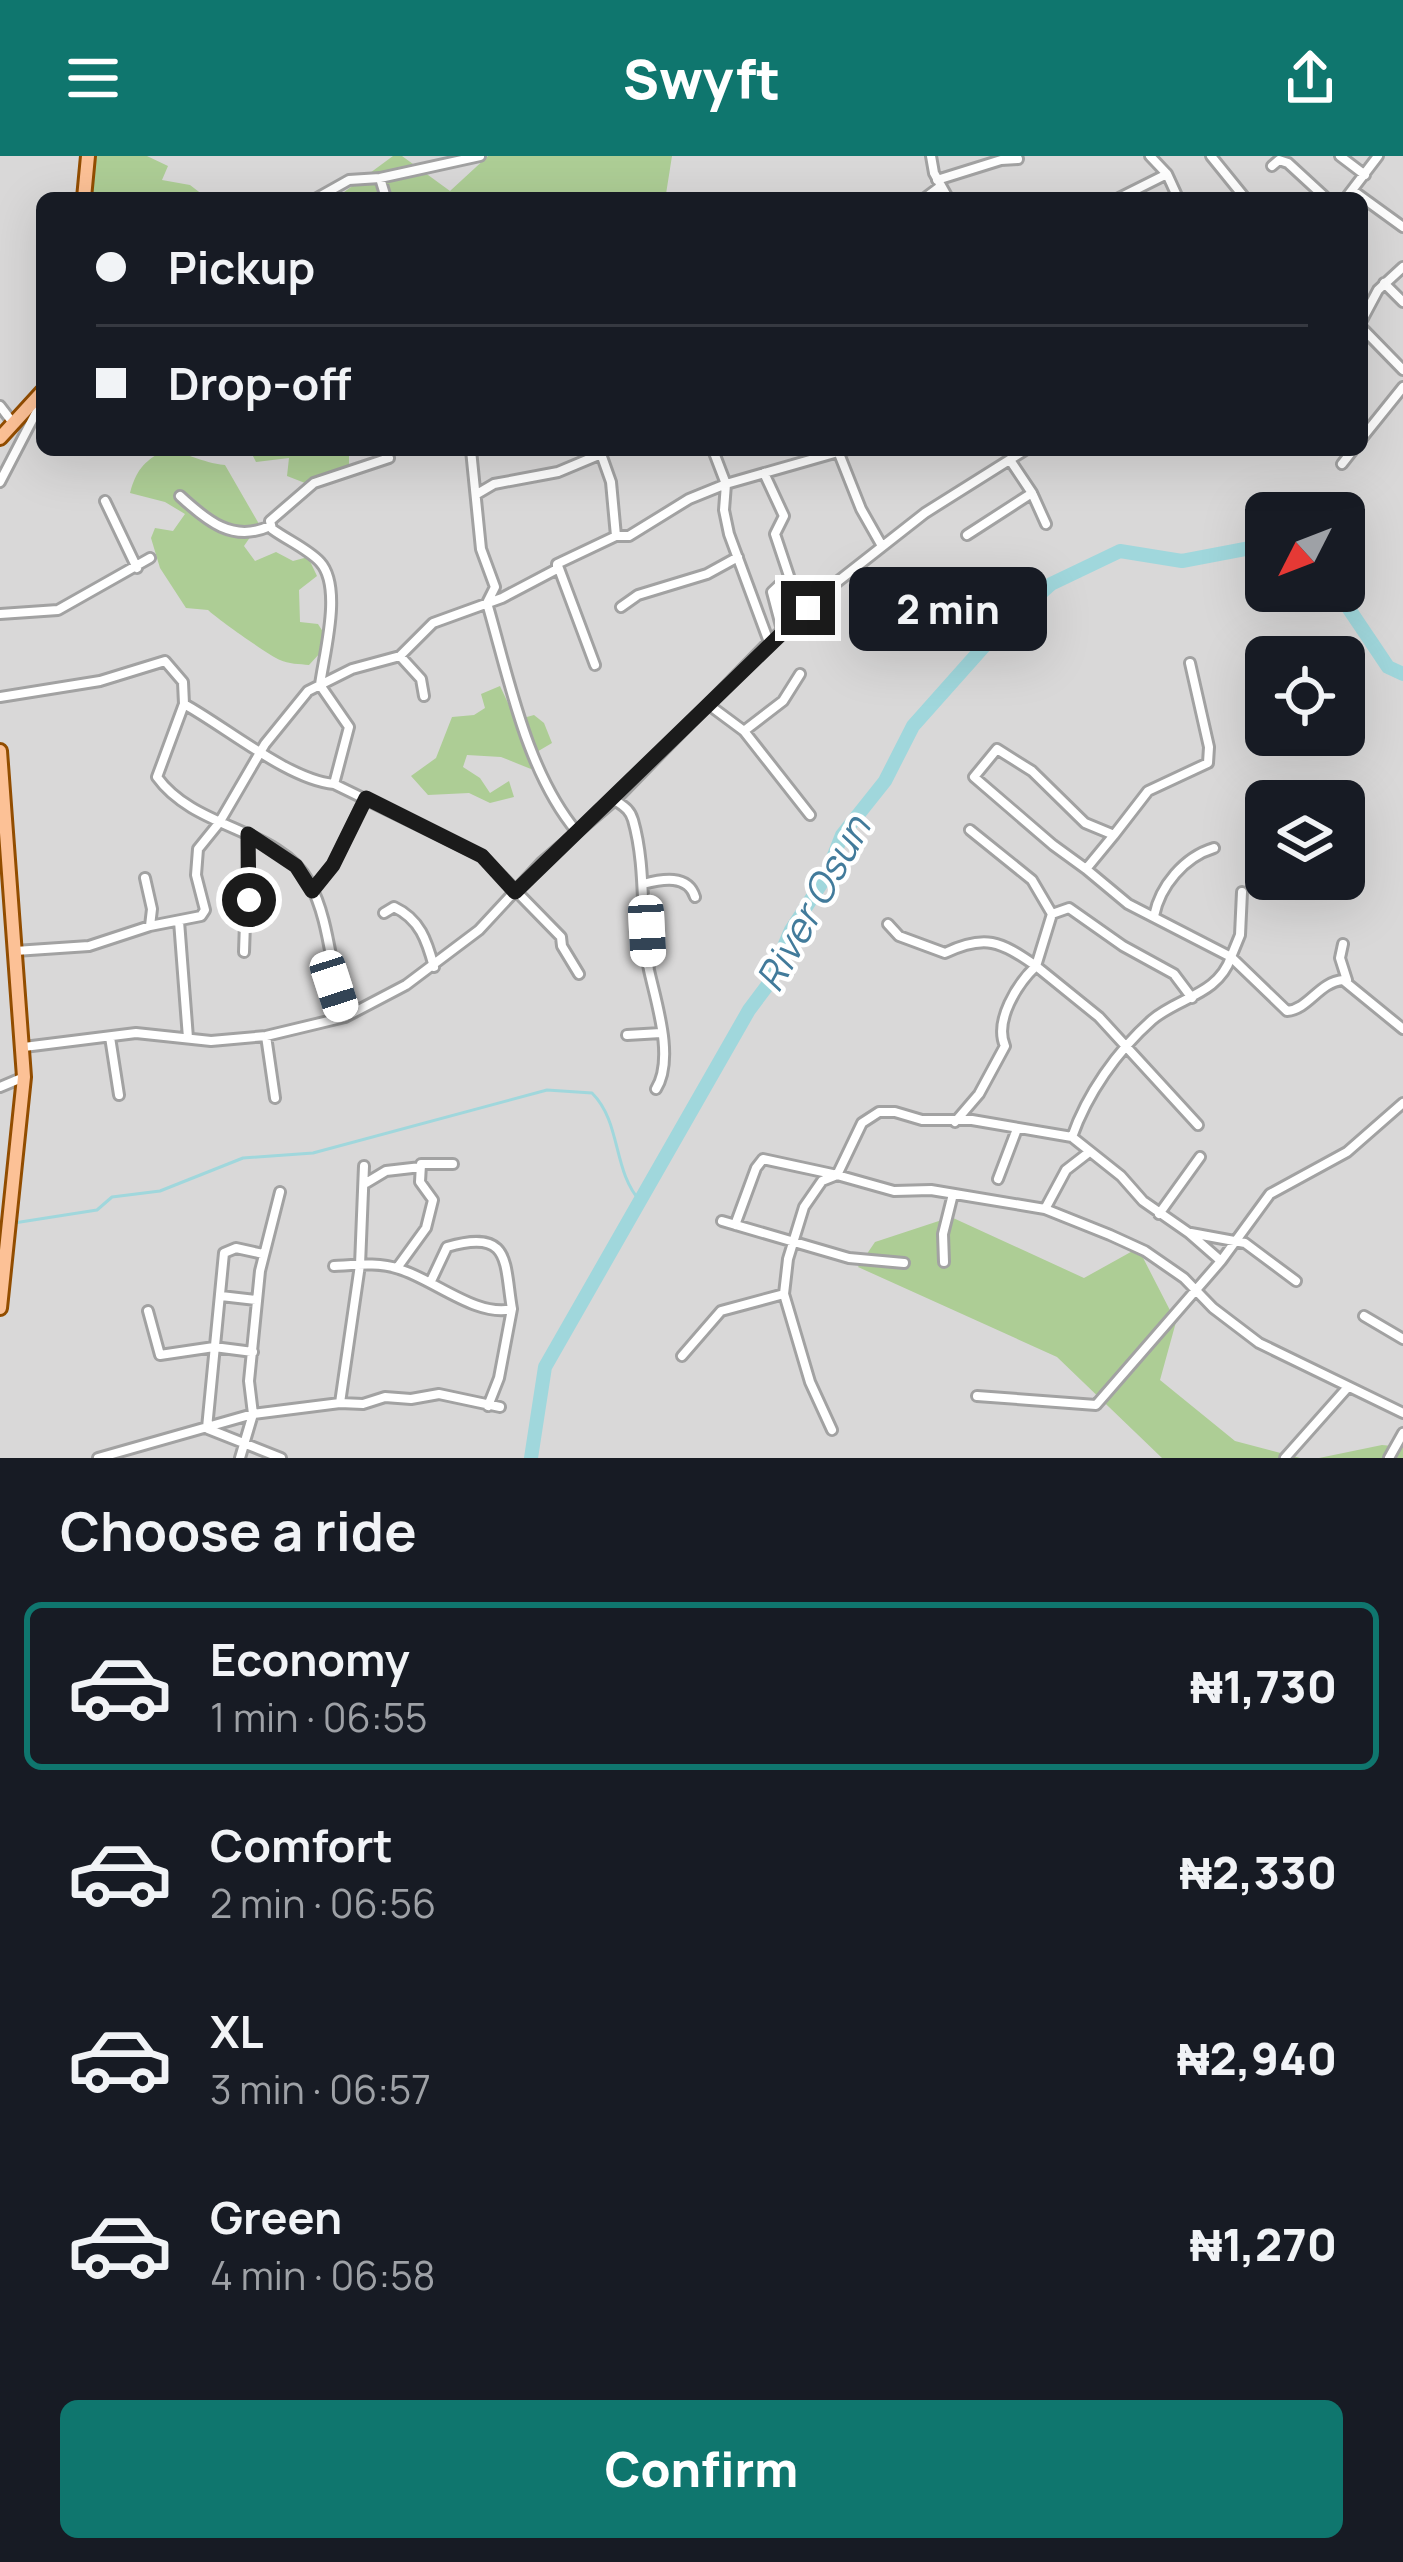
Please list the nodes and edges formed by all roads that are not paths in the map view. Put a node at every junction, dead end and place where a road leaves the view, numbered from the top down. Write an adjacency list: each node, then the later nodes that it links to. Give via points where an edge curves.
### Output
1 (88, 156): 14 (main road)
2 (480, 156): 12 (street)
3 (931, 156): 13 (street)
4 (1150, 156): 10 (street)
5 (1211, 156): 21 (street)
6 (1340, 156): 11 (street)
7 (1378, 156): 11 (street)
8 (1018, 159): 13 (street)
9 (1272, 166): 22 (street, via 1288,163)
10 (1167, 175): 19 (street); 20 (street)
11 (1365, 175): 23 (street)
12 (380, 178): 15 (street); 16 (street)
13 (939, 183): 17 (street); 18 (street)
14 (85, 192)
15 (328, 192)
16 (384, 192)
17 (931, 192)
18 (944, 192)
19 (1132, 192)
20 (1175, 192)
21 (1240, 192)
22 (1319, 192)
23 (1351, 192)
24 (1368, 206): 25 (street)
25 (1403, 227)
26 (1403, 266): 27 (street)
27 (1384, 283): 28 (street); 29 (street)
28 (1403, 302)
29 (1368, 321)
30 (1368, 334): 31 (street)
31 (1403, 370)
32 (1403, 387): 37 (street)
33 (36, 398): 36 (main road)
34 (0, 406): 36 (street)
35 (36, 413): 51 (street)
36 (13, 423): 38 (main road)
37 (1368, 431)
38 (0, 438)
39 (472, 456): 54 (street)
40 (591, 456): 54 (street)
41 (601, 456): 60 (street)
42 (714, 456): 52 (street)
43 (824, 456): 50 (street)
44 (844, 456): 61 (street)
45 (1016, 456): 48 (street)
46 (1348, 456): 49 (street)
47 (389, 458): 58 (street, via 314,483)
48 (1010, 460): 53 (street); 61 (street)
49 (1342, 464)
50 (764, 473): 52 (street); 69 (street, via 784,516 776,534 789,576 772,592)
51 (0, 482)
52 (726, 484): 60 (street); 62 (street, via 724,509)
53 (1032, 493): 57 (street); 59 (street)
54 (477, 494): 66 (street, via 481,549 495,587)
55 (180, 496): 58 (street, via 232,533)
56 (105, 501): 65 (street)
57 (1046, 524)
58 (270, 526): 75 (street, via 328,573)
59 (967, 535)
60 (616, 536): 64 (street)
61 (882, 546): 69 (street)
62 (738, 557): 67 (street); 70 (street)
63 (150, 558): 65 (street)
64 (557, 564): 66 (street); 73 (street)
65 (137, 568): 68 (street, via 58,610)
66 (487, 603): 71 (street, via 434,623); 90 (street, via 544,779)
67 (621, 607)
68 (0, 614)
69 (782, 630): 70 (street)
70 (769, 642): 79 (street)
71 (400, 656): 75 (street); 76 (street, via 421,679)
72 (1190, 663): 92 (street, via 1208,764 1148,791)
73 (595, 665)
74 (800, 674): 80 (street, via 783,701)
75 (320, 685): 82 (street, via 294,705); 83 (street, via 349,727)
76 (424, 696)
77 (0, 697): 78 (street, via 165,661 183,682)
78 (184, 704): 82 (street); 88 (street, via 157,777)
79 (709, 705): 80 (street); 86 (street)
80 (744, 731): 87 (street)
81 (0, 751): 84 (main road)
82 (262, 751): 83 (street, via 302,776); 88 (street)
83 (334, 784): 85 (street)
84 (1, 790): 104 (main road)
85 (366, 798): 97 (street); 98 (street, via 482,856)
86 (614, 800): 90 (street); 96 (street, via 632,817)
87 (809, 815)
88 (214, 822): 91 (street); 105 (street, via 196,867 204,913)
89 (970, 830): 102 (street, via 1032,880)
90 (578, 832): 98 (street)
91 (248, 834): 97 (street, via 296,866); 110 (street)
92 (1114, 835): 94 (street); 94 (street, via 1085,823 1001,750 975,773)
93 (1214, 848): 103 (street, via 1174,877)
94 (1086, 869): 103 (street)
95 (145, 878): 107 (street)
96 (643, 884): 100 (street, via 680,880); 121 (street)
97 (312, 891): 119 (street)
98 (515, 892): 113 (street); 114 (street, via 561,937)
99 (1242, 892): 111 (street)
100 (695, 897)
101 (384, 914): 113 (street, via 397,907 410,917)
102 (1052, 914): 112 (street); 118 (street, via 1069,908 1174,974)
103 (1154, 916): 111 (street)
104 (7, 920): 109 (main road)
105 (179, 921): 107 (street); 125 (street)
106 (888, 924): 112 (street, via 946,953 981,940)
107 (150, 926): 109 (street, via 89,946)
108 (1343, 944): 117 (street)
109 (15, 951): 126 (main road)
110 (244, 952)
111 (1231, 957): 115 (street); 116 (street)
112 (1036, 966): 127 (street); 134 (street, via 1007,1009 995,1068)
113 (434, 967): 119 (street)
114 (579, 974)
115 (1250, 974): 116 (street); 117 (street, via 1293,1012 1328,983)
116 (1222, 978): 118 (street)
117 (1348, 981): 120 (street)
118 (1192, 998): 127 (street, via 1162,1013)
119 (345, 1017): 122 (street)
120 (1403, 1029)
121 (661, 1033): 123 (street); 130 (street)
122 (266, 1036): 125 (street); 132 (street)
123 (627, 1036)
124 (110, 1037): 125 (street); 126 (street); 131 (street)
125 (188, 1038)
126 (24, 1047): 128 (main road)
127 (1126, 1048): 135 (street); 137 (street, via 1087,1100)
128 (24, 1077): 129 (street); 168 (main road)
129 (0, 1087)
130 (656, 1089)
131 (119, 1095)
132 (275, 1098)
133 (1403, 1103): 154 (street, via 1347,1152 1282,1184)
134 (955, 1122): 136 (street); 143 (street, via 872,1114)
135 (1198, 1125)
136 (1017, 1129): 137 (street); 144 (street)
137 (1072, 1137): 138 (street)
138 (1088, 1153): 148 (street, via 1066,1170); 149 (street)
139 (1200, 1157): 149 (street)
140 (454, 1164): 142 (street)
141 (364, 1166): 145 (street)
142 (421, 1167): 145 (street); 161 (street, via 421,1185 434,1200 431,1217)
143 (837, 1175): 147 (street, via 894,1192); 151 (street, via 763,1159); 153 (street, via 807,1201)
144 (998, 1179)
145 (366, 1183): 159 (street)
146 (280, 1192): 155 (street)
147 (953, 1194): 148 (street); 157 (street)
148 (1045, 1209): 164 (street, via 1144,1251)
149 (1159, 1214): 152 (street)
150 (722, 1221): 151 (street)
151 (735, 1225): 153 (street)
152 (1190, 1233): 154 (street); 156 (street)
153 (792, 1240): 158 (street, via 849,1258); 165 (street)
154 (1234, 1241): 156 (street); 162 (street)
155 (263, 1253): 166 (street, via 226,1251); 167 (street)
156 (1221, 1261): 164 (street)
157 (944, 1262)
158 (904, 1263)
159 (360, 1264): 160 (street); 161 (street); 178 (street)
160 (334, 1266)
161 (397, 1268): 163 (street)
162 (1296, 1281)
163 (431, 1282): 169 (street, via 490,1310); 169 (street, via 447,1247 491,1243 505,1256)
164 (1196, 1289): 176 (street, via 1259,1343); 177 (street, via 1096,1405)
165 (784, 1294): 175 (street, via 721,1311); 184 (street)
166 (221, 1296): 167 (street); 173 (street)
167 (256, 1300): 174 (street)
168 (0, 1308)
169 (512, 1310): 179 (street)
170 (148, 1311): 173 (street, via 160,1355)
171 (1364, 1316): 172 (street)
172 (1403, 1339)
173 (214, 1347): 174 (street); 183 (street)
174 (253, 1352): 182 (street)
175 (682, 1356)
176 (1348, 1387): 181 (street); 190 (street)
177 (977, 1396)
178 (340, 1403): 179 (street, via 439,1394); 182 (street)
179 (488, 1406): 180 (street)
180 (500, 1407)
181 (1403, 1413)
182 (253, 1414): 183 (street); 186 (street)
183 (207, 1428): 186 (street); 187 (street)
184 (832, 1430)
185 (1403, 1433): 191 (street)
186 (244, 1445): 188 (street); 189 (street)
187 (98, 1458)
188 (240, 1458)
189 (281, 1458)
190 (1285, 1458)
191 (1389, 1458)

